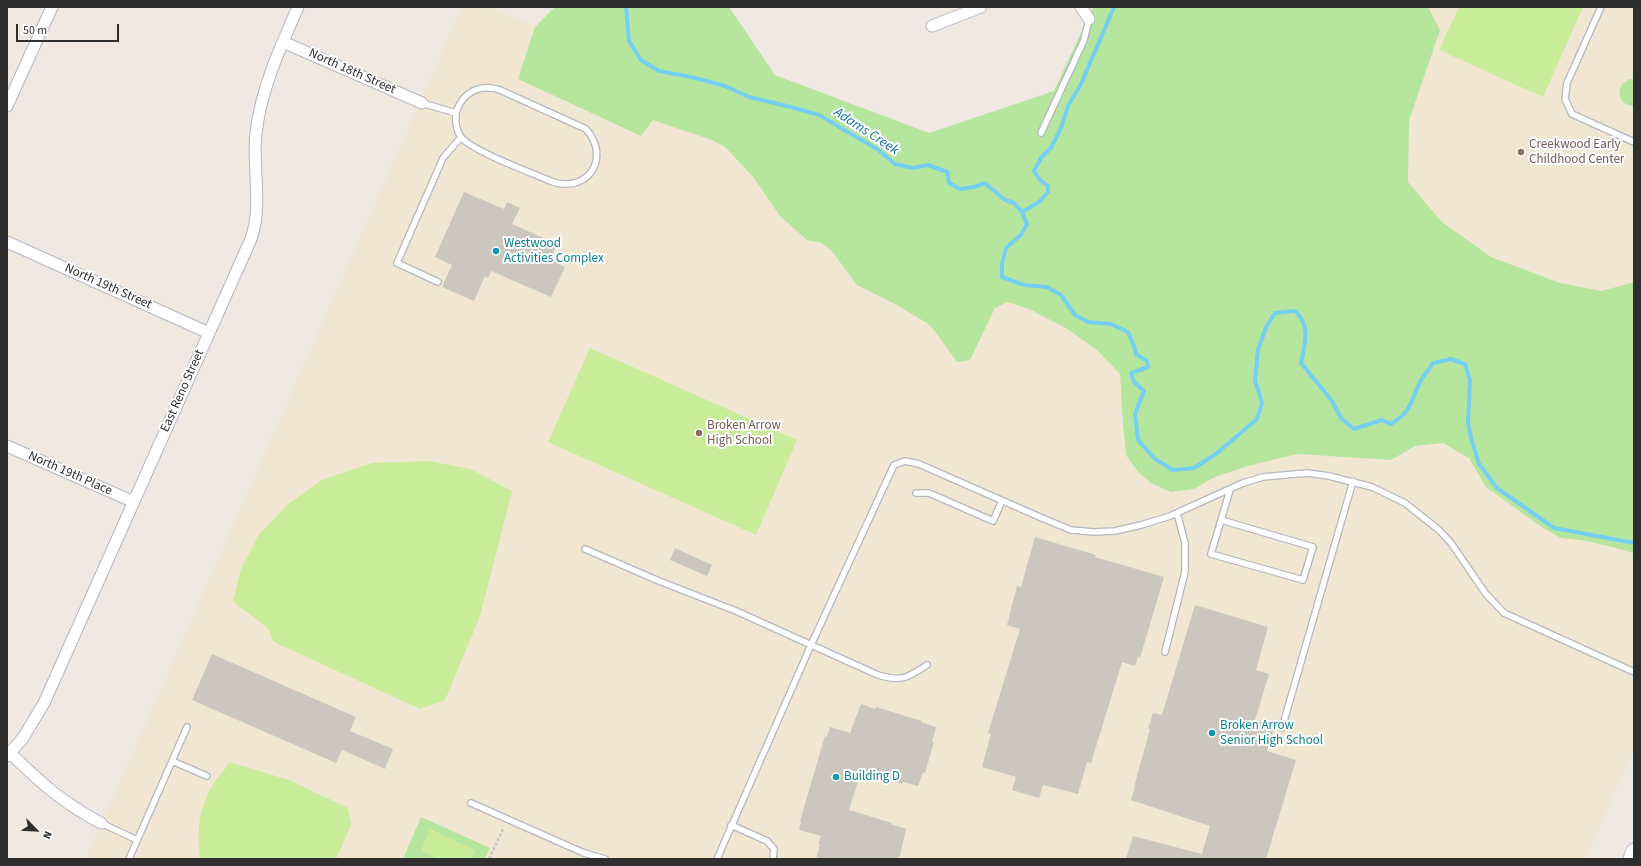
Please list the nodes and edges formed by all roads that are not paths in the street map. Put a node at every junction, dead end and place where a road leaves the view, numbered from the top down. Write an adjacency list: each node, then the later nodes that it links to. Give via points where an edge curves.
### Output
1 (52, 7): 10 (street)
2 (298, 7): 8 (street, East Reno Street)
3 (981, 7): 7 (street)
4 (1081, 7): 6 (street)
5 (1601, 7): 14 (lane, via 1567,84 1565,100 1572,114)
6 (1089, 19): 12 (lane, via 1084,40)
7 (932, 26)
8 (282, 42): 9 (street, North 18th Street); 17 (street, East Reno Street, via 263,96 256,134 256,222)
9 (422, 103): 11 (lane)
10 (7, 106)
11 (456, 113): 13 (lane, via 455,122); 13 (lane, via 462,98 472,91 484,87 500,90 586,129 596,142 597,159 595,166 584,179 577,183 561,185 474,147)
12 (1042, 133)
13 (461, 137): 16 (lane, via 443,158 397,263)
14 (1634, 142)
15 (7, 242): 17 (street, North 19th Street)
16 (438, 282)
17 (209, 333): 23 (street, East Reno Street)
18 (7, 446): 23 (street, North 19th Place)
19 (1354, 481): 20 (lane, via 1307,473 1264,477); 30 (lane, via 1388,494 1439,530 1486,594 1504,613); 32 (lane)
20 (1230, 490): 24 (lane); 25 (lane)
21 (916, 493): 22 (lane, via 929,493 993,521)
22 (1002, 501): 24 (lane, via 1071,530 1094,532 1115,531); 27 (lane, via 919,464 905,461 894,465)
23 (134, 502): 33 (street, East Reno Street, via 44,703 34,722)
24 (1178, 513): 28 (lane, via 1186,572)
25 (1221, 520): 25 (lane, via 1211,554 1303,580 1313,546)
26 (586, 549): 27 (lane)
27 (811, 645): 29 (lane, via 892,679 908,677); 38 (lane)
28 (1165, 652)
29 (927, 665)
30 (1634, 672)
31 (187, 727): 34 (lane)
32 (1282, 728)
33 (8, 755): 37 (street, via 72,807)
34 (172, 761): 35 (lane); 39 (lane)
35 (207, 776)
36 (471, 803): 42 (lane, via 584,853)
37 (101, 823): 39 (lane)
38 (731, 825): 43 (lane); 44 (lane, via 767,841 774,848)
39 (137, 840): 41 (lane)
40 (1634, 852): 45 (street)
41 (129, 859)
42 (604, 859)
43 (717, 859)
44 (773, 859)
45 (1631, 859)

